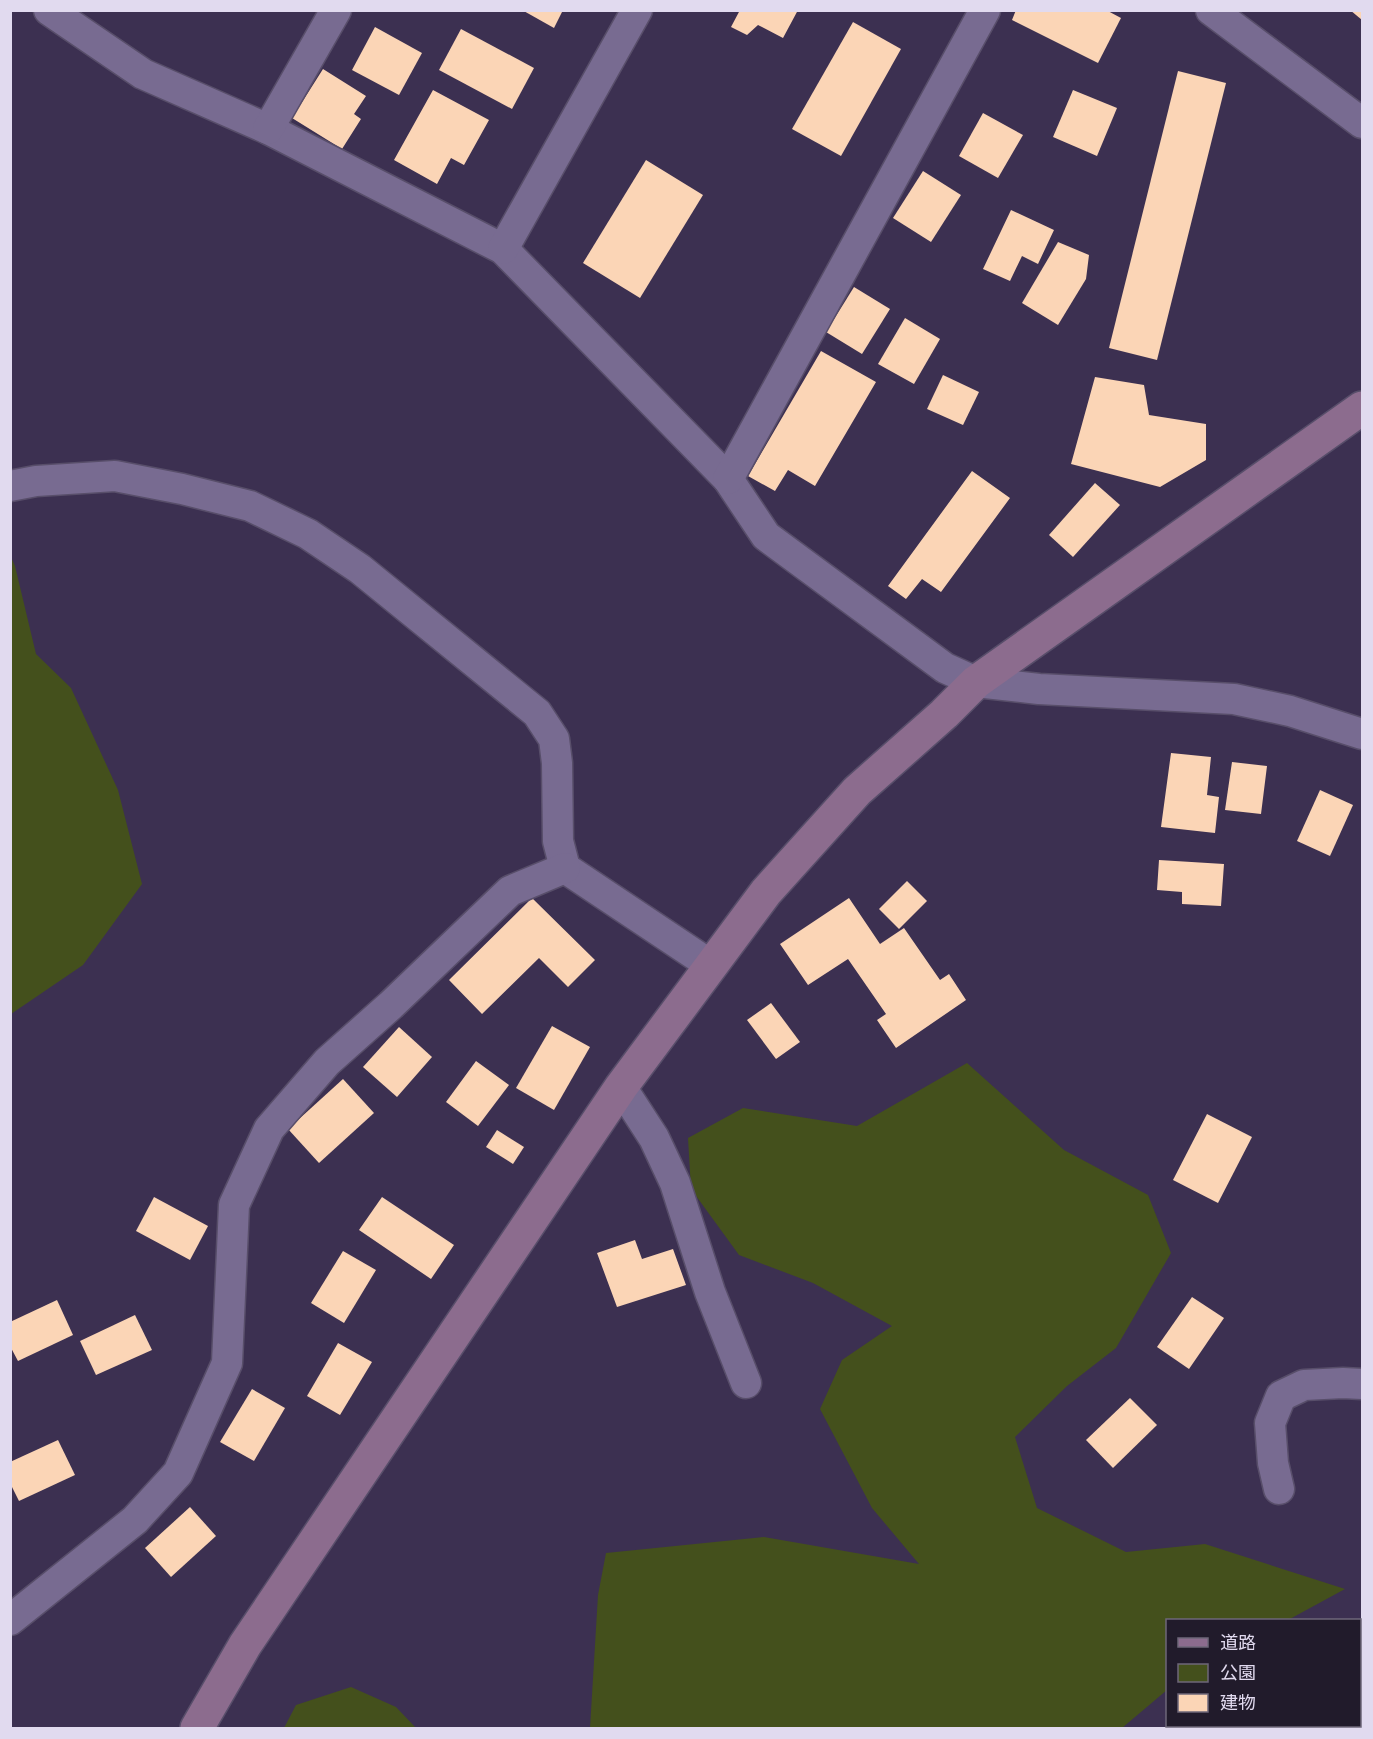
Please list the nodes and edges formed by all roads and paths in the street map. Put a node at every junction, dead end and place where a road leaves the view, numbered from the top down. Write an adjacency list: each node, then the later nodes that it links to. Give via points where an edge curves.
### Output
1 (49, 10): 7 (street, via 143,74)
2 (336, 10): 7 (street)
3 (637, 10): 8 (street)
4 (985, 10): 10 (street)
5 (1211, 10): 6 (street)
6 (1362, 123)
7 (268, 129): 8 (street)
8 (503, 249): 10 (street)
9 (1362, 408): 12 (street)
10 (728, 479): 12 (street, via 766,536 945,668)
11 (10, 486): 14 (street, via 115,476 221,498 284,521 360,569 537,713 554,739 558,841)
12 (976, 682): 13 (street, via 1234,699 1290,711); 15 (street, via 857,791 766,892)
13 (1362, 734)
14 (565, 868): 15 (street); 20 (street, via 510,891 327,1062 269,1130 234,1206 226,1363 178,1473 135,1520)
15 (712, 966): 16 (street)
16 (621, 1087): 17 (street, via 654,1138 675,1183 710,1293); 21 (street, via 245,1646)
17 (746, 1383)
18 (1362, 1384): 19 (street, via 1304,1385 1281,1396 1270,1422)
19 (1279, 1489)
20 (10, 1620)
21 (198, 1728)

